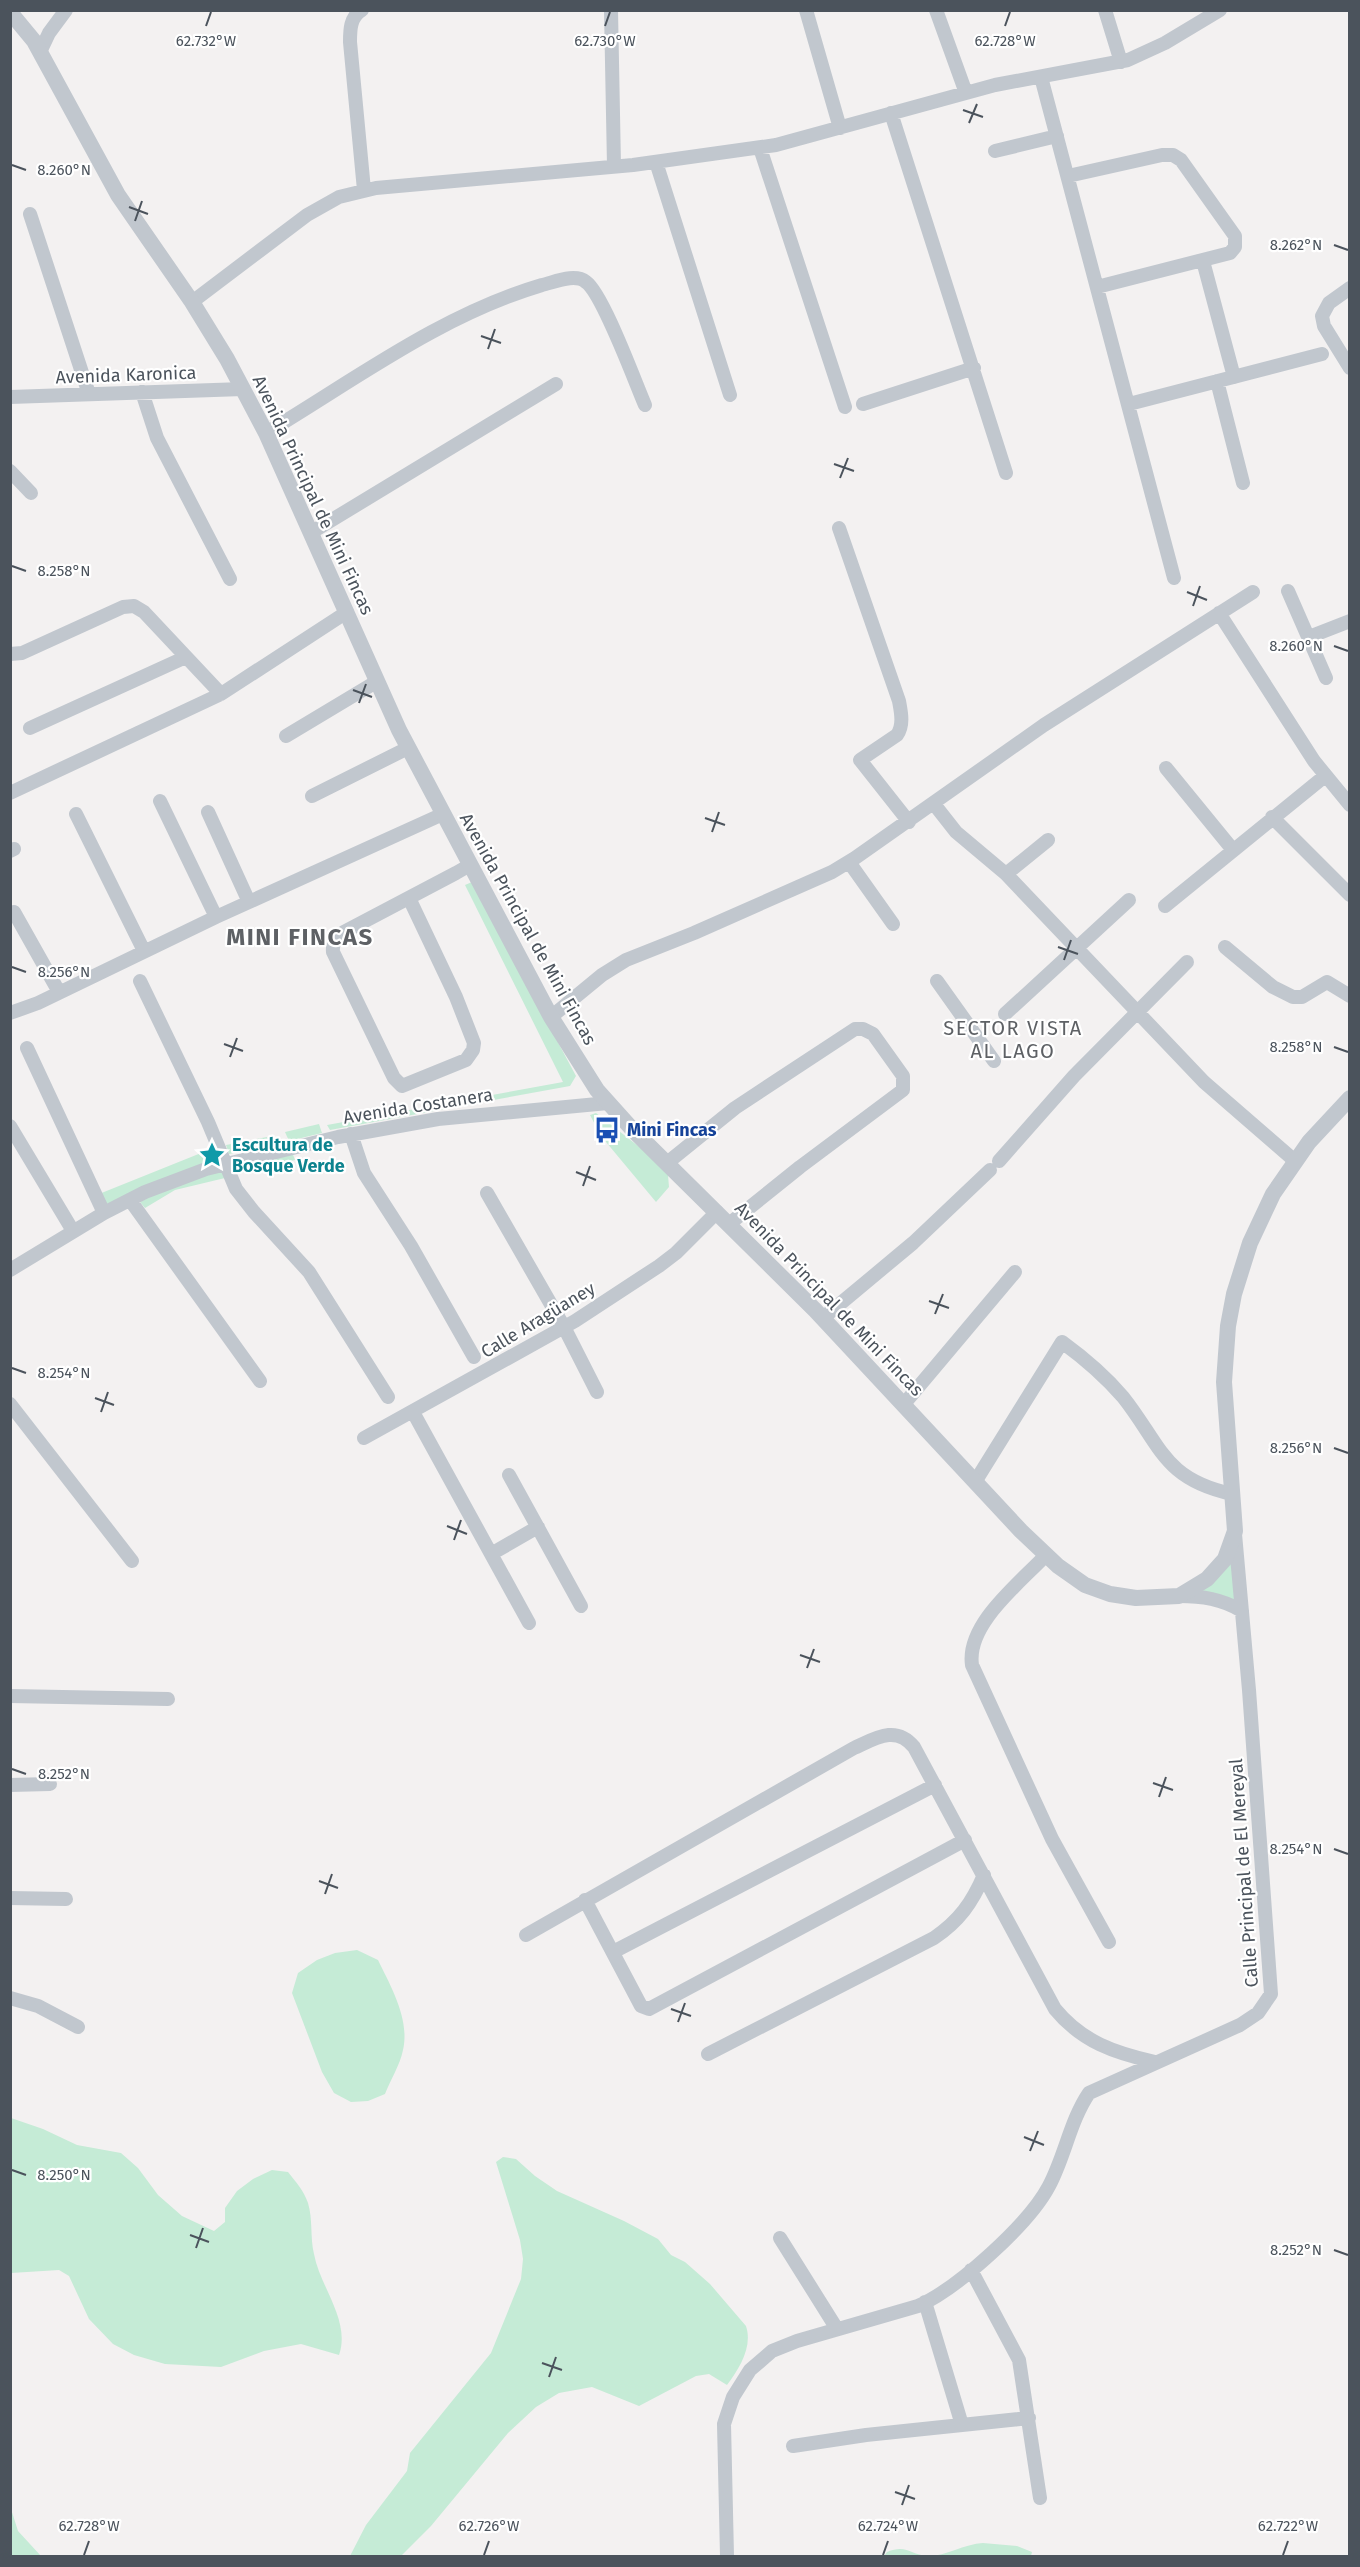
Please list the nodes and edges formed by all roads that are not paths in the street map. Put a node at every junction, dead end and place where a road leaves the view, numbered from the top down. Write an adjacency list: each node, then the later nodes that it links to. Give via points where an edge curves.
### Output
1 (66, 10): 9 (street, via 48,33)
2 (362, 10): 21 (street, via 350,31)
3 (611, 10): 19 (street)
4 (806, 10): 14 (street)
5 (936, 10): 12 (street)
6 (1105, 10): 10 (street)
7 (1220, 10): 10 (street, via 1144,54)
8 (10, 12): 9 (street, Avenida Principal de Mini Fincas)
9 (40, 52): 26 (street, Avenida Principal de Mini Fincas, via 118,195)
10 (1121, 62): 11 (street)
11 (1041, 77): 12 (street); 15 (street)
12 (966, 93): 13 (street)
13 (891, 113): 14 (street); 28 (street)
14 (840, 128): 16 (street)
15 (1057, 136): 17 (street); 20 (street)
16 (760, 148): 18 (street); 41 (street)
17 (995, 151)
18 (656, 162): 19 (street); 36 (street)
19 (614, 166): 21 (street)
20 (1068, 176): 23 (street, via 1162,155 1178,157 1236,236 1233,251); 24 (street)
21 (364, 190): 26 (street, via 326,202)
22 (30, 214): 35 (street)
23 (1203, 261): 24 (street); 30 (street)
24 (1097, 287): 39 (street)
25 (1350, 288): 29 (street, via 1329,303 1322,316)
26 (192, 302): 33 (street, Avenida Principal de Mini Fincas)
27 (1322, 354): 30 (street)
28 (974, 368): 38 (street); 44 (street)
29 (1350, 368)
30 (1234, 377): 31 (street)
31 (1217, 381): 39 (street); 45 (street)
32 (556, 384): 48 (street)
33 (243, 389): 34 (street, Avenida Karonica); 42 (street, Avenida Principal de Mini Fincas)
34 (142, 392): 35 (street, Avenida Karonica); 50 (street, via 157,438)
35 (89, 394): 37 (street, Avenida Karonica)
36 (730, 395)
37 (10, 397)
38 (863, 404)
39 (1129, 404): 49 (street)
40 (645, 405): 42 (street, via 592,288 586,281 572,278 522,291 456,318)
41 (845, 407)
42 (266, 433): 48 (street, Avenida Principal de Mini Fincas)
43 (10, 471): 46 (street)
44 (1006, 473)
45 (1243, 483)
46 (31, 493)
47 (839, 528): 76 (street, via 901,712 897,735 860,760)
48 (312, 532): 53 (street, Avenida Principal de Mini Fincas)
49 (1174, 578)
50 (230, 579)
51 (1288, 591): 56 (street)
52 (1252, 592): 54 (street)
53 (347, 612): 60 (street, Avenida Principal de Mini Fincas); 61 (street)
54 (1219, 613): 66 (street); 70 (street, via 1044,725)
55 (1350, 621): 56 (street)
56 (1309, 637): 59 (street)
57 (10, 654): 58 (street, via 22,653 128,605 144,612)
58 (186, 657): 61 (street); 62 (street)
59 (1326, 678)
60 (376, 682): 63 (street); 64 (street, Avenida Principal de Mini Fincas)
61 (221, 694): 67 (street)
62 (30, 728)
63 (286, 736)
64 (408, 748): 68 (street); 74 (street, Avenida Principal de Mini Fincas)
65 (1166, 768): 78 (street)
66 (1324, 776): 71 (street); 75 (street)
67 (10, 793)
68 (312, 796)
69 (160, 801): 88 (street)
70 (934, 804): 76 (street); 81 (street, via 956,832)
71 (1350, 805)
72 (208, 812): 85 (street)
73 (76, 814): 92 (street)
74 (443, 814): 80 (street, Avenida Principal de Mini Fincas); 85 (street)
75 (1272, 817): 78 (street); 82 (street)
76 (909, 822): 79 (street)
77 (1047, 840): 81 (street)
78 (1233, 850): 86 (street)
79 (849, 862): 89 (street); 101 (street, via 626,960)
80 (470, 865): 83 (street); 101 (street, Avenida Principal de Mini Fincas)
81 (1006, 874): 91 (street)
82 (1350, 895)
83 (409, 898): 83 (street, via 344,932 332,946 394,1078 402,1086 466,1060 474,1043)
84 (1129, 900): 91 (street)
85 (249, 902): 88 (street)
86 (1165, 906)
87 (14, 912): 96 (street)
88 (216, 917): 92 (street)
89 (893, 924)
90 (1225, 946): 97 (street, via 1283,993 1302,997 1327,982)
91 (1077, 948): 99 (street); 100 (street)
92 (144, 951): 96 (street)
93 (1187, 962): 99 (street)
94 (140, 981): 110 (street)
95 (936, 981): 103 (street)
96 (59, 992): 98 (street)
97 (1350, 996)
98 (12, 1010)
99 (1136, 1012): 108 (street, via 1204,1082); 119 (street, via 994,1166 930,1227)
100 (1005, 1014)
101 (551, 1017): 105 (street, Avenida Principal de Mini Fincas)
102 (27, 1048): 114 (street)
103 (994, 1062)
104 (1350, 1098): 108 (street, via 1321,1126)
105 (608, 1102): 107 (street, Avenida Costanera, via 479,1113); 109 (street, Avenida Principal de Mini Fincas)
106 (10, 1126): 116 (street)
107 (351, 1134): 110 (street, Avenida Costanera); 121 (street, via 364,1173)
108 (1295, 1161): 131 (street, via 1257,1226 1231,1311 1224,1382)
109 (667, 1163): 113 (street, Avenida Principal de Mini Fincas); 115 (street, via 735,1108 827,1046 855,1029 873,1034 903,1076 903,1090)
110 (226, 1164): 112 (street, Avenida Costanera, via 169,1182); 124 (street, via 243,1199 309,1272)
111 (488, 1193): 120 (street)
112 (130, 1200): 114 (street, Avenida Costanera); 122 (street)
113 (717, 1212): 115 (street, Avenida Principal de Mini Fincas); 120 (street, Calle Aragüaney, via 659,1266)
114 (104, 1213): 116 (street, Avenida Costanera)
115 (729, 1224): 119 (street, Avenida Principal de Mini Fincas)
116 (73, 1230): 117 (street, Avenida Costanera)
117 (10, 1270)
118 (1015, 1272): 126 (street)
119 (823, 1318): 126 (street, Avenida Principal de Mini Fincas)
120 (564, 1327): 123 (street); 127 (street, Calle Aragüaney)
121 (474, 1357)
122 (260, 1381)
123 (597, 1392)
124 (388, 1397)
125 (10, 1404): 136 (street)
126 (904, 1404): 130 (street, Avenida Principal de Mini Fincas)
127 (413, 1412): 128 (street, Calle Aragüaney); 134 (street)
128 (364, 1438)
129 (509, 1475): 132 (street)
130 (975, 1482): 131 (street, via 1062,1342 1124,1398 1160,1453 1178,1472 1204,1487); 135 (street, Avenida Principal de Mini Fincas)
131 (1232, 1494): 133 (street)
132 (538, 1527): 134 (street); 138 (street)
133 (1235, 1532): 137 (street, Avenida Principal de Mini Fincas, via 1220,1567); 139 (street, Calle Principal de El Mereyal)
134 (491, 1554): 140 (street)
135 (1046, 1555): 137 (street, Avenida Principal de Mini Fincas, via 1071,1577 1097,1590 1147,1599); 152 (street, via 983,1623 972,1644 971,1659 983,1693 1052,1839)
136 (132, 1561)
137 (1179, 1596): 139 (street, via 1214,1599)
138 (581, 1606)
139 (1242, 1611): 157 (street, Calle Principal de El Mereyal, via 1271,1994 1258,2013 1240,2025)
140 (529, 1623)
141 (10, 1696): 142 (street)
142 (168, 1699)
143 (10, 1785): 144 (street)
144 (50, 1785)
145 (935, 1785): 146 (street); 150 (street, via 904,1736 892,1734 872,1740); 153 (street)
146 (965, 1840): 147 (street); 153 (street, via 649,2009 641,2006)
147 (984, 1875): 156 (street, via 960,1918 934,1938); 157 (street, via 1050,2000 1068,2025 1113,2052)
148 (10, 1898): 149 (street)
149 (66, 1899)
150 (585, 1900): 151 (street); 153 (street)
151 (526, 1935)
152 (1109, 1942)
153 (613, 1952)
154 (10, 1998): 155 (street, via 38,2006)
155 (78, 2027)
156 (708, 2054)
157 (1155, 2062): 159 (street, Calle Principal de El Mereyal, via 1089,2093 1042,2198)
158 (780, 2238): 161 (street)
159 (971, 2270): 160 (street, Calle Principal de El Mereyal); 162 (street, via 1018,2360)
160 (925, 2302): 161 (street, Calle Principal de El Mereyal); 163 (street)
161 (837, 2329): 166 (street, Calle Principal de El Mereyal, via 772,2351 750,2370 733,2397 724,2424)
162 (1029, 2418): 163 (street); 165 (street)
163 (962, 2425): 164 (street)
164 (793, 2446)
165 (1040, 2498)
166 (727, 2556)

